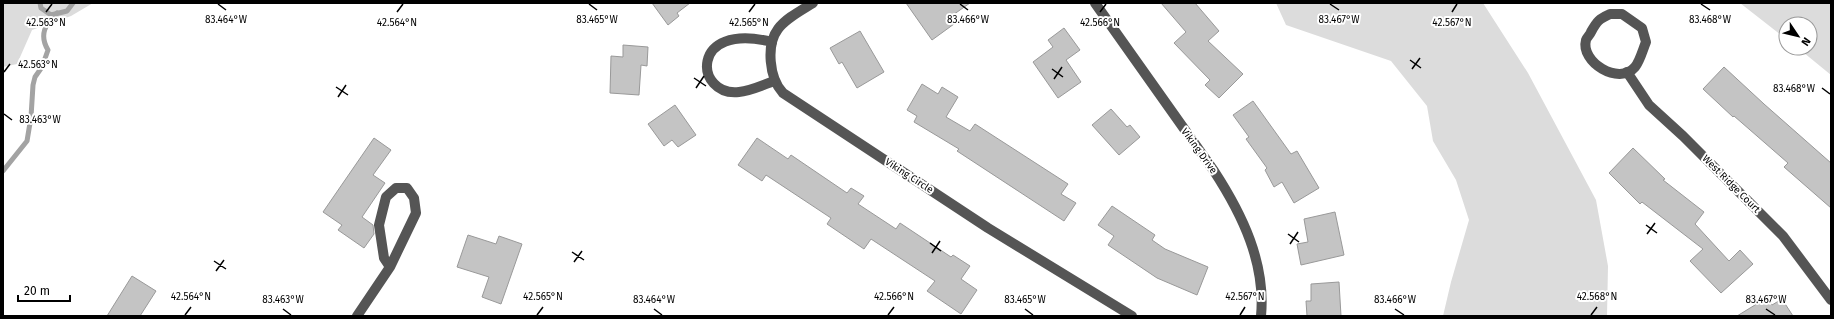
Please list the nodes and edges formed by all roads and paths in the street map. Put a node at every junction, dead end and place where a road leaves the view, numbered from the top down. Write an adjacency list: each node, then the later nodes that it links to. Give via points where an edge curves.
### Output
1 (813, 3): 3 (street, Viking Circle, via 778,28)
2 (1095, 3): 10 (street, Viking Drive, via 1231,198 1252,244 1259,280)
3 (772, 42): 5 (street, Viking Circle, via 770,63); 5 (street, via 752,39 722,42 711,51 706,68 711,80 727,91 739,92)
4 (1627, 72): 4 (street, via 1634,68 1646,42 1642,28 1622,14 1610,14 1598,19 1586,41 1588,56 1603,71 1616,74); 7 (street, West Ridge Court, via 1649,105 1783,236)
5 (774, 81): 9 (street, Viking Circle, via 782,93 864,147 988,228)
6 (390, 267): 6 (street, via 416,212 414,198 407,188 396,188 386,197 379,225 384,258); 8 (street)
7 (1831, 300)
8 (357, 316)
9 (1132, 316)
10 (1261, 316)

